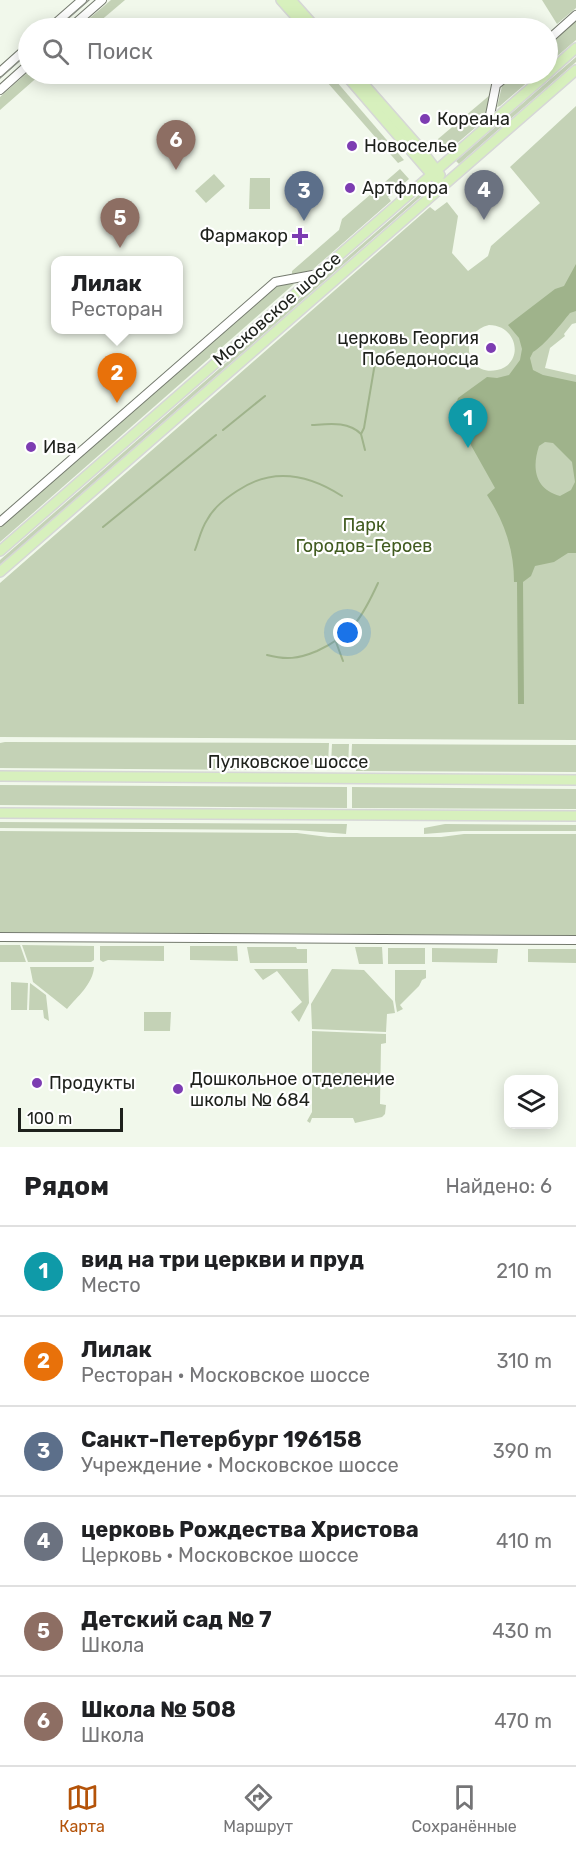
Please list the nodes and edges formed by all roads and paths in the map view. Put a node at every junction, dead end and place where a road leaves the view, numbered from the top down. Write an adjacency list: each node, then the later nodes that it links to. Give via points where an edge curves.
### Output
1 (82, 0): 6 (street)
2 (102, 0): 7 (street)
3 (281, 0): 8 (main road)
4 (291, 0): 9 (main road)
5 (576, 15): 10 (street)
6 (61, 18)
7 (81, 18)
8 (297, 18)
9 (307, 18)
10 (558, 31)
11 (576, 48): 13 (main road, Московское шоссе)
12 (18, 56): 15 (street)
13 (558, 64)
14 (576, 70): 24 (main road, Московское шоссе)
15 (0, 72)
16 (18, 74): 21 (street)
17 (354, 84): 23 (main road)
18 (363, 84): 23 (main road)
19 (498, 84): 22 (street)
20 (535, 84): 22 (main road, Московское шоссе)
21 (0, 90)
22 (488, 125): 23 (main road, Московское шоссе)
23 (434, 172): 24 (main road); 25 (main road, Московское шоссе)
24 (444, 185): 28 (main road, Московское шоссе)
25 (318, 274): 26 (street, via 275,282); 27 (main road, Московское шоссе)
26 (0, 522)
27 (0, 551)
28 (0, 573)
29 (0, 776): 30 (main road, Пулковское шоссе)
30 (576, 780)
31 (0, 813): 32 (main road)
32 (576, 816)
33 (0, 937): 34 (street)
34 (576, 940)

